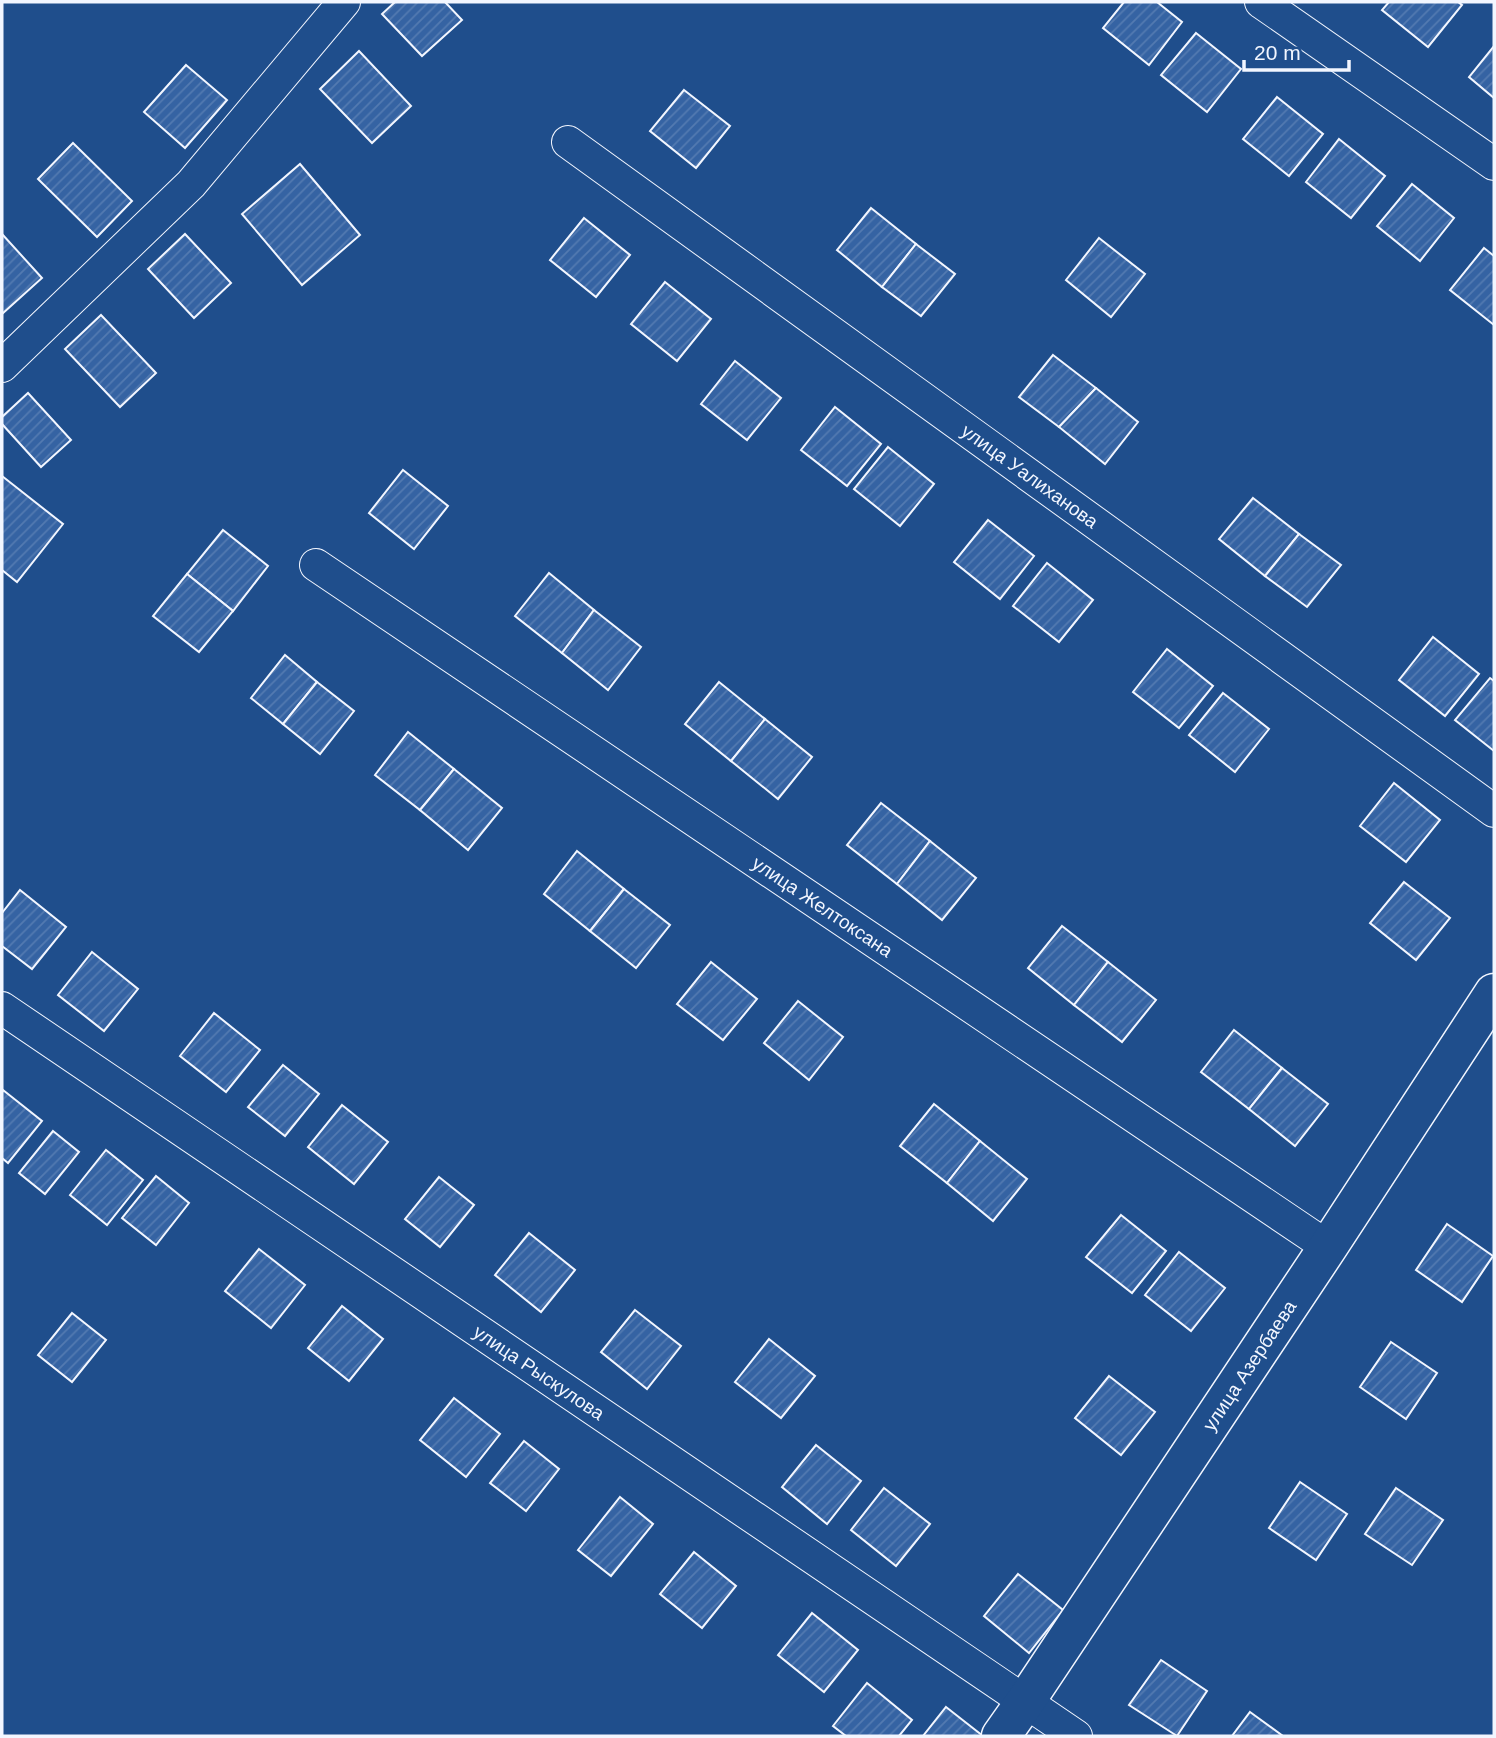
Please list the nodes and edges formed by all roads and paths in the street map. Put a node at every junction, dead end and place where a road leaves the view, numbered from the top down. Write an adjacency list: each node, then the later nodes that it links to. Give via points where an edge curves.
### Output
1 (344, 2): 5 (street, via 191,184)
2 (1261, 2): 4 (street)
3 (568, 142): 7 (street, улица Уалиханова)
4 (1494, 164)
5 (2, 366)
6 (316, 565): 10 (street, улица Желтоксана)
7 (1494, 811)
8 (1494, 993): 10 (street, улица Азербаева)
9 (2, 1008): 11 (street, улица Рыскулова)
10 (1328, 1247): 11 (street, улица Азербаева)
11 (1025, 1702): 12 (street, улица Азербаева); 13 (street, улица Рыскулова)
12 (1000, 1736)
13 (1076, 1736)

